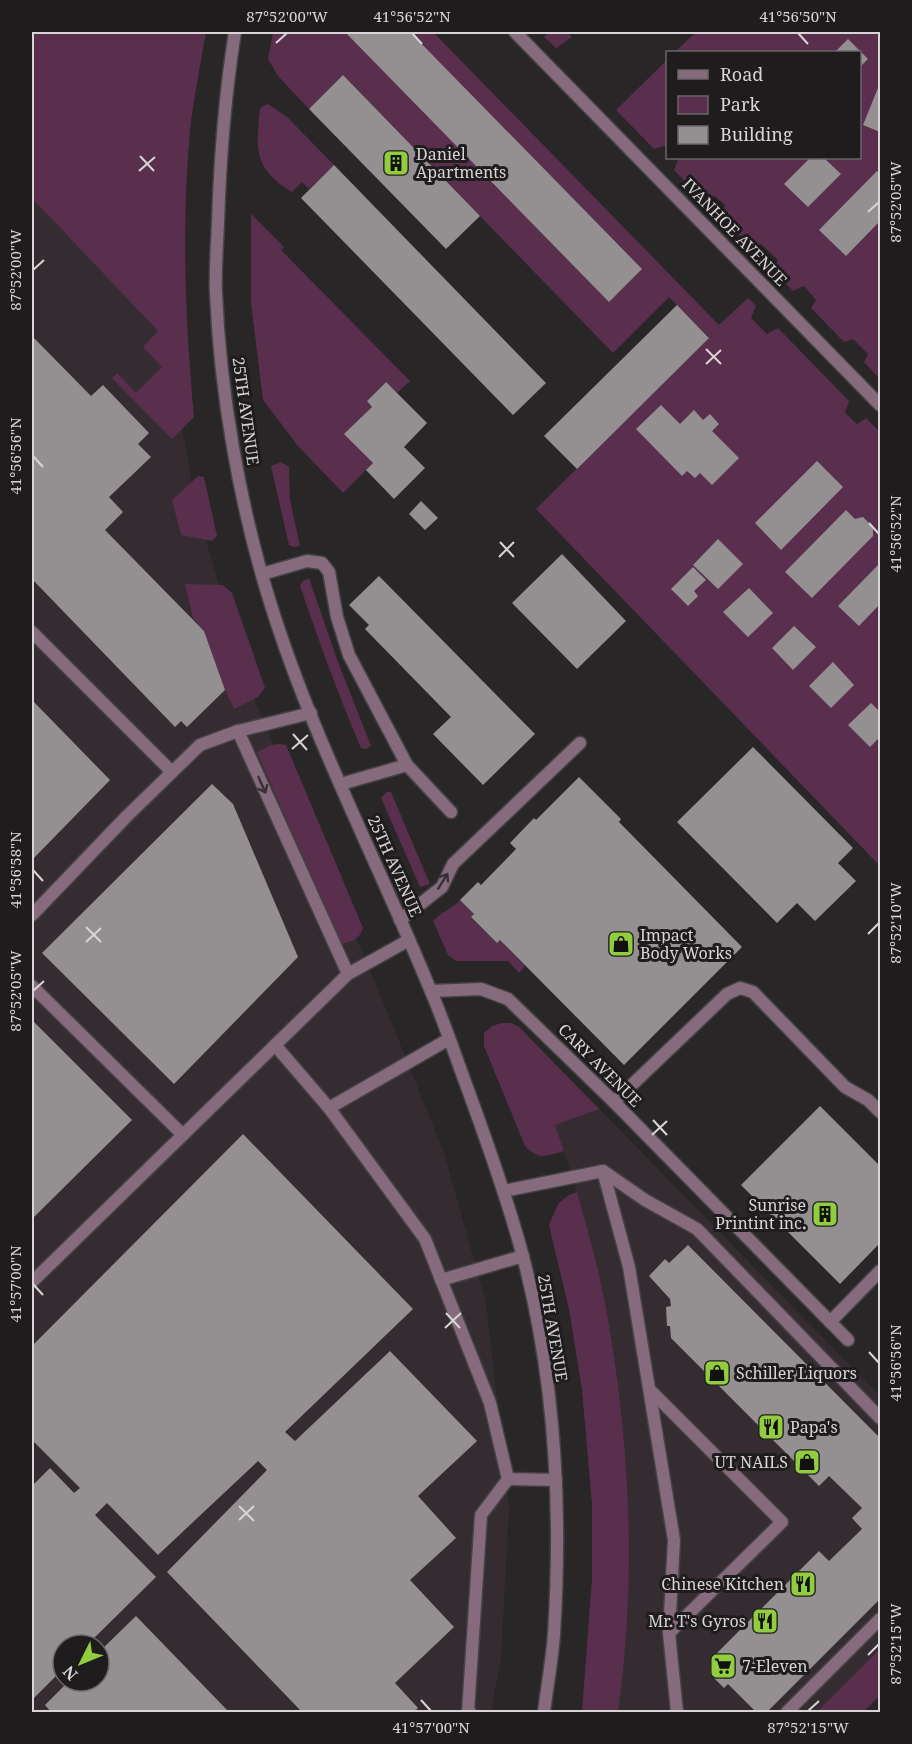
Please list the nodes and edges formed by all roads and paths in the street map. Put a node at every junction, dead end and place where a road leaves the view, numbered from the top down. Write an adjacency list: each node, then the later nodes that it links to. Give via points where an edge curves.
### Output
1 (235, 32): 4 (street, 25TH AVENUE, via 225,101 216,291 224,382 241,488)
2 (515, 32): 3 (street, IVANHOE AVENUE)
3 (880, 405)
4 (262, 574): 6 (street, 25TH AVENUE, via 286,652); 9 (street, via 307,561 322,563 329,572 349,655)
5 (32, 632): 10 (street)
6 (311, 713): 7 (street); 11 (street, 25TH AVENUE)
7 (238, 731): 10 (street, via 200,745); 16 (street, one-way to 16)
8 (580, 743): 14 (street, one-way to 8, via 442,887 453,864)
9 (407, 765): 11 (street); 12 (street)
10 (172, 772): 13 (street)
11 (341, 784): 14 (street, 25TH AVENUE)
12 (451, 812)
13 (32, 915)
14 (400, 920): 15 (street, 25TH AVENUE)
15 (409, 940): 16 (street); 18 (street, 25TH AVENUE)
16 (348, 974): 20 (street)
17 (32, 986): 24 (street)
18 (431, 991): 19 (street, 25TH AVENUE); 21 (street, CARY AVENUE, via 481,989 508,999)
19 (449, 1039): 22 (street); 26 (street, 25TH AVENUE)
20 (275, 1045): 22 (street); 24 (street)
21 (614, 1102): 23 (street, via 727,994 740,988 753,992 844,1087 868,1100); 31 (street, CARY AVENUE)
22 (328, 1108): 29 (street, via 425,1239)
23 (880, 1112)
24 (183, 1135): 30 (street)
25 (603, 1171): 26 (street); 33 (street, via 629,1267); 34 (street, via 697,1229)
26 (504, 1191): 27 (street, 25TH AVENUE)
27 (523, 1256): 29 (street); 36 (street, 25TH AVENUE, via 547,1389)
28 (880, 1271): 31 (street)
29 (441, 1280): 35 (street, via 490,1403)
30 (32, 1282)
31 (830, 1322): 32 (street, CARY AVENUE)
32 (848, 1340)
33 (650, 1390): 38 (street, via 674,1540); 38 (street, via 782,1522)
34 (880, 1418)
35 (508, 1479): 36 (street); 39 (street, via 481,1515)
36 (556, 1480): 40 (street, 25TH AVENUE, via 558,1558)
37 (880, 1619): 42 (street)
38 (669, 1633): 41 (street)
39 (468, 1712)
40 (544, 1713)
41 (677, 1713)
42 (787, 1713)

